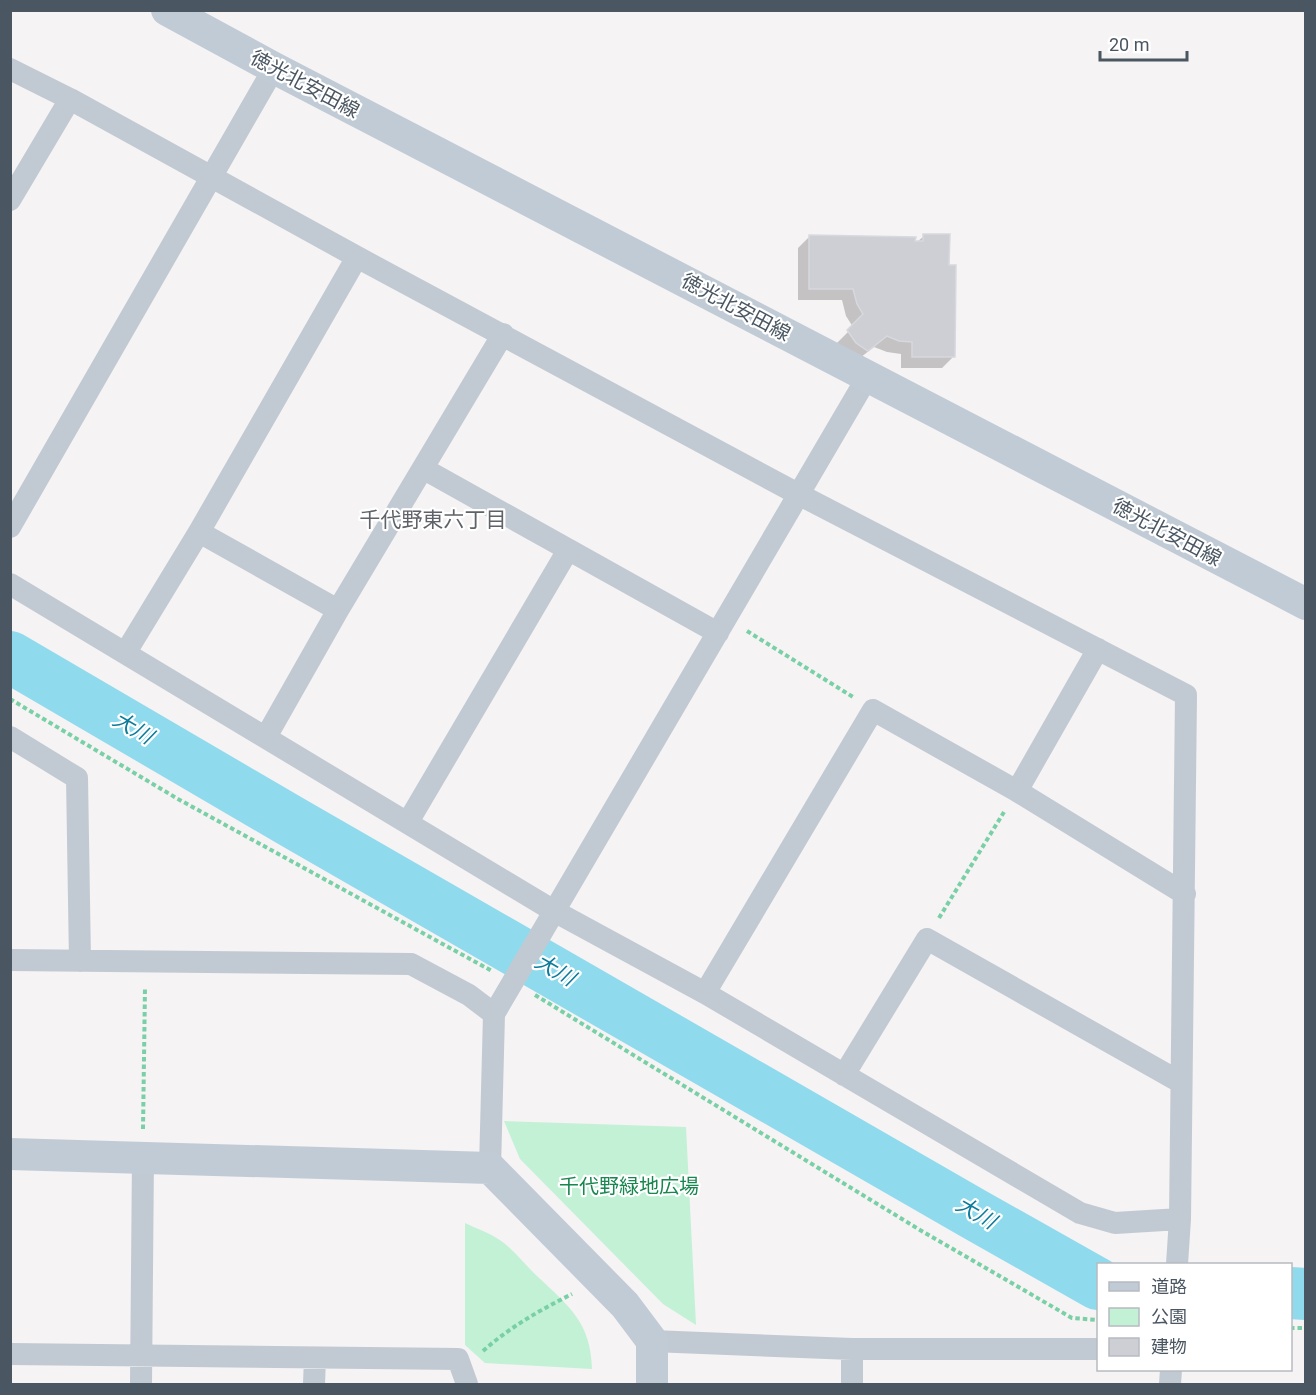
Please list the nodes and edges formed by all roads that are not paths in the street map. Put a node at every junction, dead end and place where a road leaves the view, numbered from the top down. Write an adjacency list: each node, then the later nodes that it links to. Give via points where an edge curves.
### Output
1 (167, 10): 2 (main road, 徳光北安田線)
2 (274, 68): 5 (street); 9 (main road, 徳光北安田線)
3 (10, 69): 4 (street)
4 (70, 99): 5 (street); 6 (street)
5 (213, 177): 7 (street); 12 (street)
6 (10, 200)
7 (357, 256): 8 (street); 13 (street)
8 (503, 334): 10 (street); 11 (street)
9 (868, 376): 11 (street); 16 (main road, 徳光北安田線)
10 (424, 469): 14 (street); 17 (street)
11 (798, 494): 18 (street); 19 (street)
12 (10, 527)
13 (199, 532): 17 (street); 20 (street)
14 (568, 550): 18 (street); 24 (street)
15 (10, 584): 20 (street)
16 (1305, 604)
17 (338, 610): 22 (street)
18 (722, 626): 26 (street)
19 (1098, 649): 23 (street); 25 (street, via 1186,695)
20 (126, 652): 22 (street)
21 (10, 737): 28 (street, via 77,778)
22 (266, 737): 24 (street)
23 (1017, 791): 25 (street); 29 (street, via 873,710)
24 (408, 822): 26 (street)
25 (1185, 894): 32 (street)
26 (555, 911): 29 (street); 30 (street)
27 (10, 960): 28 (street)
28 (81, 961): 30 (street, via 411,964 469,995)
29 (705, 993): 31 (street)
30 (494, 1014): 35 (street)
31 (844, 1075): 32 (street, via 927,939); 36 (street, via 1080,1213 1115,1223)
32 (1180, 1082): 36 (street)
33 (10, 1154): 34 (main road)
34 (143, 1157): 35 (main road); 42 (street)
35 (490, 1168): 38 (main road, via 625,1305)
36 (1180, 1219): 37 (street)
37 (1177, 1263)
38 (652, 1341): 39 (street); 47 (main road)
39 (852, 1349): 40 (street); 48 (street)
40 (1097, 1349)
41 (10, 1354): 42 (street)
42 (142, 1355): 43 (street); 45 (street)
43 (315, 1358): 44 (street, via 458,1359); 46 (street)
44 (464, 1377)
45 (141, 1384)
46 (315, 1384)
47 (652, 1384)
48 (852, 1384)

